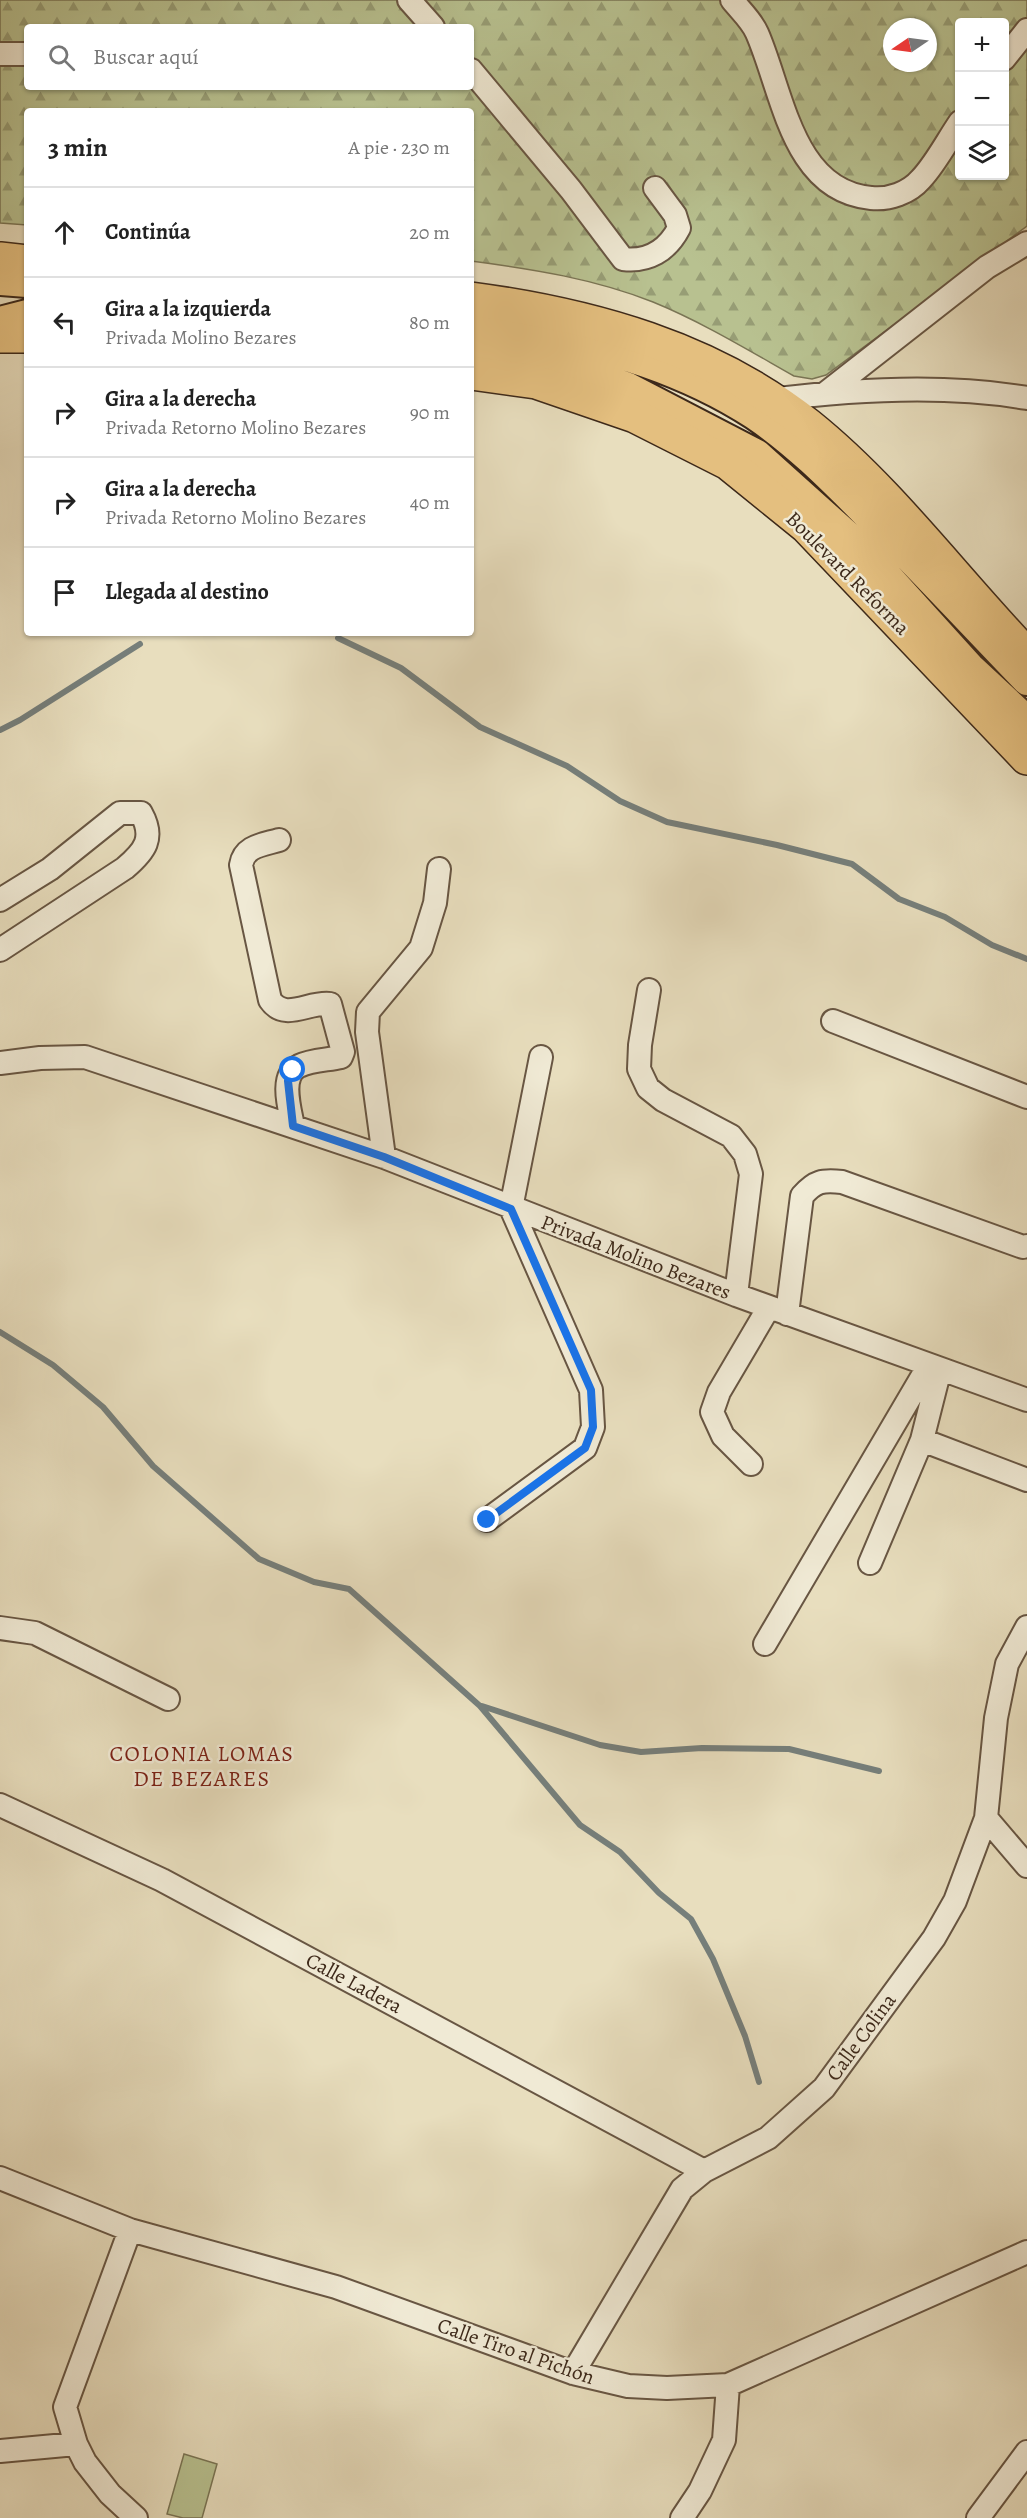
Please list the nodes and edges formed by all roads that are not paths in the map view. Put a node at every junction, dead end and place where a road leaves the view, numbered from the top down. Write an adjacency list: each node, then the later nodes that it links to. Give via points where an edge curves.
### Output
1 (409, 0): 3 (street)
2 (732, 0): 9 (street, via 756,30 805,157 827,183 843,192 880,199 903,193 921,180)
3 (430, 24)
4 (1027, 30): 5 (street)
5 (1009, 53)
6 (0, 54): 7 (street)
7 (24, 54)
8 (474, 74): 10 (street, via 623,259 651,257 673,240 679,228 675,215)
9 (957, 126)
10 (655, 189)
11 (1027, 243): 26 (street, via 987,267)
12 (0, 259): 13 (highway)
13 (24, 262)
14 (0, 282): 15 (main road)
15 (24, 283)
16 (474, 299): 28 (highway, via 525,307 640,335 693,356)
17 (24, 315): 18 (main road)
18 (0, 321)
19 (474, 325): 30 (main road, via 630,358 712,391 754,415 836,484)
20 (0, 336): 21 (highway)
21 (24, 336)
22 (24, 345): 24 (main road)
23 (474, 346): 31 (main road, via 551,359 628,387 757,454 864,550 970,667)
24 (0, 352)
25 (474, 373): 32 (highway, Boulevard Reforma, via 536,382 635,416 728,464 807,527)
26 (825, 393): 27 (street, via 935,391); 28 (street)
27 (1027, 398)
28 (772, 400): 29 (highway, via 848,460)
29 (1027, 655)
30 (1027, 681)
31 (1027, 720)
32 (1027, 758)
33 (279, 840): 42 (street, via 251,848 241,865 270,1000 276,1009 285,1012 330,1004 343,1052 340,1057 293,1070 288,1081)
34 (439, 868): 43 (street, via 435,903 421,948 368,1012 367,1032)
35 (0, 900): 36 (street, via 50,869 120,813 141,813 148,826 144,852)
36 (0, 950)
37 (649, 990): 46 (street, via 639,1069 648,1088 731,1136 745,1155 751,1174)
38 (833, 1021): 41 (street)
39 (541, 1057): 44 (street)
40 (0, 1063): 42 (street, Privada Molino Bezares, via 85,1057)
41 (1027, 1097)
42 (293, 1126): 43 (street, Privada Molino Bezares)
43 (384, 1157): 44 (street, Privada Molino Bezares)
44 (511, 1209): 46 (street, Privada Molino Bezares); 53 (street, via 591,1390 593,1427 585,1448)
45 (1027, 1246): 47 (street, via 1023,1248 842,1182 812,1184 802,1196)
46 (736, 1295): 47 (street, Privada Molino Bezares)
47 (778, 1310): 48 (street, Privada Molino Bezares); 51 (street, via 719,1392 712,1412 723,1436)
48 (935, 1367): 49 (street, Privada Molino Bezares); 50 (street); 57 (street)
49 (1027, 1400)
50 (921, 1440): 52 (street); 54 (street)
51 (752, 1464)
52 (1027, 1480)
53 (487, 1520)
54 (870, 1563)
55 (1027, 1627): 60 (street, Calle Colina, via 1007,1664 996,1718)
56 (0, 1628): 58 (street, via 35,1633)
57 (765, 1644)
58 (168, 1699)
59 (0, 1805): 62 (street, Calle Ladera, via 162,1880)
60 (986, 1818): 61 (street); 62 (street, Calle Colina, via 955,1901 934,1938 824,2088 768,2138)
61 (1027, 1866)
62 (704, 2171): 66 (street, Calle Colina, via 682,2189)
63 (0, 2178): 64 (street, Calle Tiro al Pichón)
64 (130, 2229): 66 (street, Calle Tiro al Pichón, via 336,2287); 68 (street, via 65,2407)
65 (1027, 2252): 67 (street, Calle Tiro al Pichón)
66 (573, 2373): 67 (street, Calle Tiro al Pichón, via 628,2386)
67 (728, 2385): 72 (street, via 724,2440 700,2491)
68 (76, 2444): 69 (street); 71 (street, via 104,2486)
69 (0, 2451)
70 (1027, 2452): 73 (street)
71 (136, 2518)
72 (682, 2518)
73 (978, 2518)

